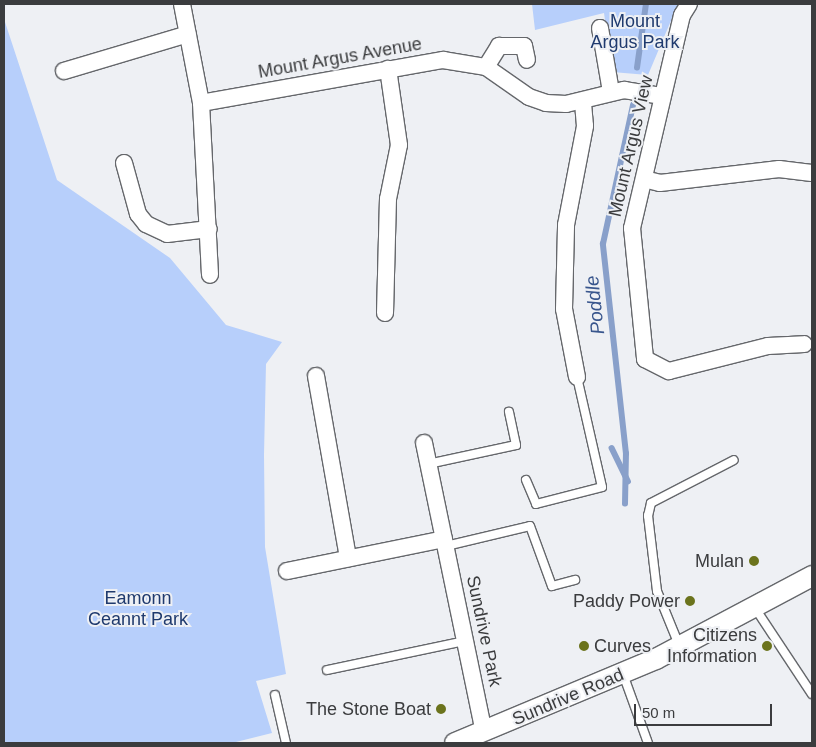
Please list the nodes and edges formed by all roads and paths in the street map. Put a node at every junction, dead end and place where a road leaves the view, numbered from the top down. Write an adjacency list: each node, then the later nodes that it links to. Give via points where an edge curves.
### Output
1 (182, 4): 4 (street)
2 (689, 4): 10 (street, Mount Argus View, via 682,16)
3 (600, 28): 9 (street)
4 (188, 34): 8 (street); 12 (street)
5 (527, 60): 6 (street, via 524,46 499,46)
6 (486, 67): 7 (street, Mount Argus Avenue, via 443,60); 11 (street, Mount Argus Avenue, via 529,97 546,104)
7 (388, 70): 12 (street, Mount Argus Avenue); 18 (street, via 399,145 388,199)
8 (64, 71)
9 (618, 91): 10 (street, Mount Argus Avenue); 11 (street, Mount Argus Avenue)
10 (663, 96): 15 (street, Mount Argus View)
11 (583, 101): 21 (street, via 586,126 566,225 564,291)
12 (201, 104): 16 (street)
13 (124, 163): 16 (street, via 138,214 146,224 166,234)
14 (812, 173): 15 (street, via 778,169 660,183)
15 (644, 179): 19 (street, Mount Argus View, via 632,228 645,360 669,371 768,346)
16 (209, 229): 17 (street)
17 (210, 275)
18 (385, 313)
19 (808, 342)
20 (316, 376): 28 (street)
21 (577, 377): 26 (lane, via 602,487 536,504)
22 (510, 412): 25 (lane, via 516,445)
23 (424, 443): 25 (street, Sundrive Park)
24 (734, 460): 34 (lane, via 651,503 648,516 657,591)
25 (428, 464): 27 (street, Sundrive Park)
26 (526, 480)
27 (445, 542): 28 (street); 31 (lane, via 530,526 552,586); 33 (street, Sundrive Park)
28 (348, 558): 29 (street)
29 (288, 571)
30 (812, 576): 32 (street, Sundrive Road)
31 (575, 580)
32 (755, 607): 34 (street, Sundrive Road); 37 (lane)
33 (465, 641): 35 (lane); 39 (street, Sundrive Park)
34 (680, 647): 36 (street, Sundrive Road)
35 (327, 670)
36 (622, 674): 39 (street, Sundrive Road); 42 (lane)
37 (812, 694)
38 (275, 695): 40 (lane)
39 (484, 732): 41 (street, Sundrive Road)
40 (286, 743)
41 (455, 743)
42 (648, 743)

